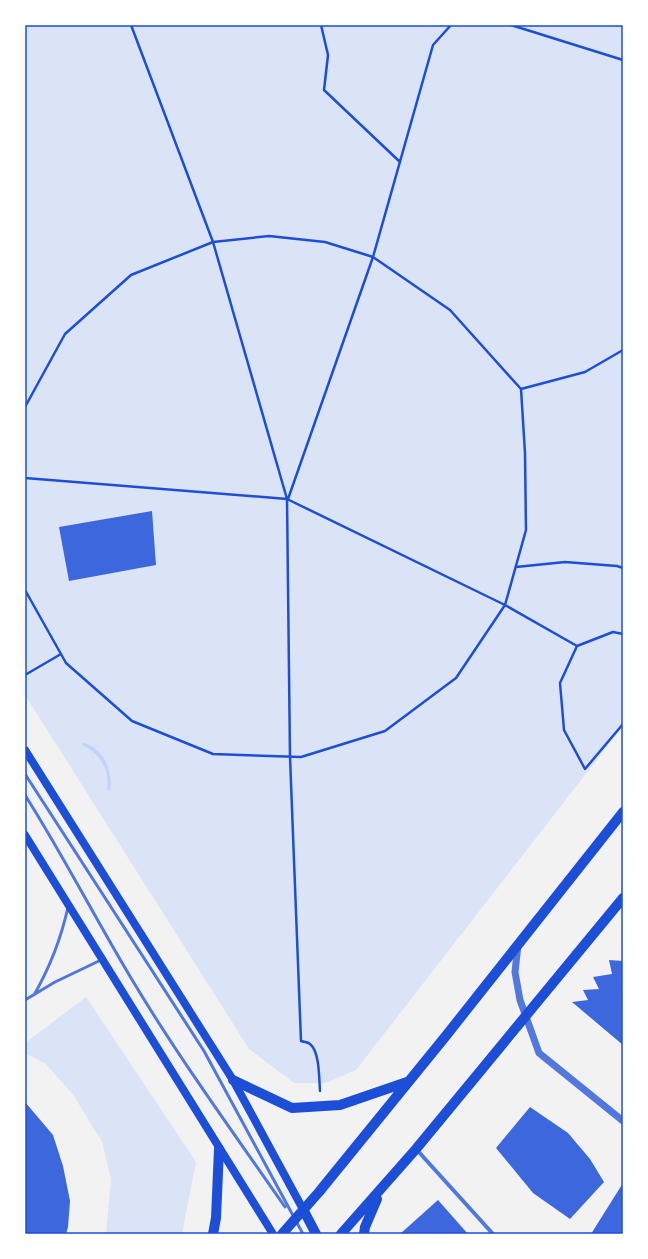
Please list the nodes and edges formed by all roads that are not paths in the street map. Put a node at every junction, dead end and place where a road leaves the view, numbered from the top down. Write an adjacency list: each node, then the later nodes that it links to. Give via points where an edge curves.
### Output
1 (25, 750): 13 (main road)
2 (25, 774): 20 (lane, via 204,1051)
3 (25, 795): 20 (lane, via 178,1054)
4 (623, 812): 8 (main road)
5 (25, 835): 7 (main road)
6 (623, 898): 12 (main road)
7 (68, 904): 9 (main road); 10 (lane, via 61,937)
8 (518, 944): 12 (street, via 515,972); 14 (main road)
9 (103, 959): 10 (lane); 16 (main road)
10 (34, 995): 11 (lane)
11 (25, 1000)
12 (525, 1017): 15 (street, via 539,1054); 17 (main road)
13 (233, 1080): 14 (main road, via 292,1108 340,1105); 19 (main road)
14 (407, 1082): 19 (main road)
15 (623, 1121)
16 (219, 1149): 21 (main road); 22 (main road)
17 (416, 1149): 18 (main road); 28 (street)
18 (382, 1190): 26 (main road); 27 (main road)
19 (304, 1210): 20 (main road); 25 (main road)
20 (294, 1220): 23 (main road); 24 (lane)
21 (213, 1234)
22 (273, 1234)
23 (282, 1234)
24 (303, 1234)
25 (316, 1234)
26 (341, 1234)
27 (364, 1234)
28 (493, 1234)

